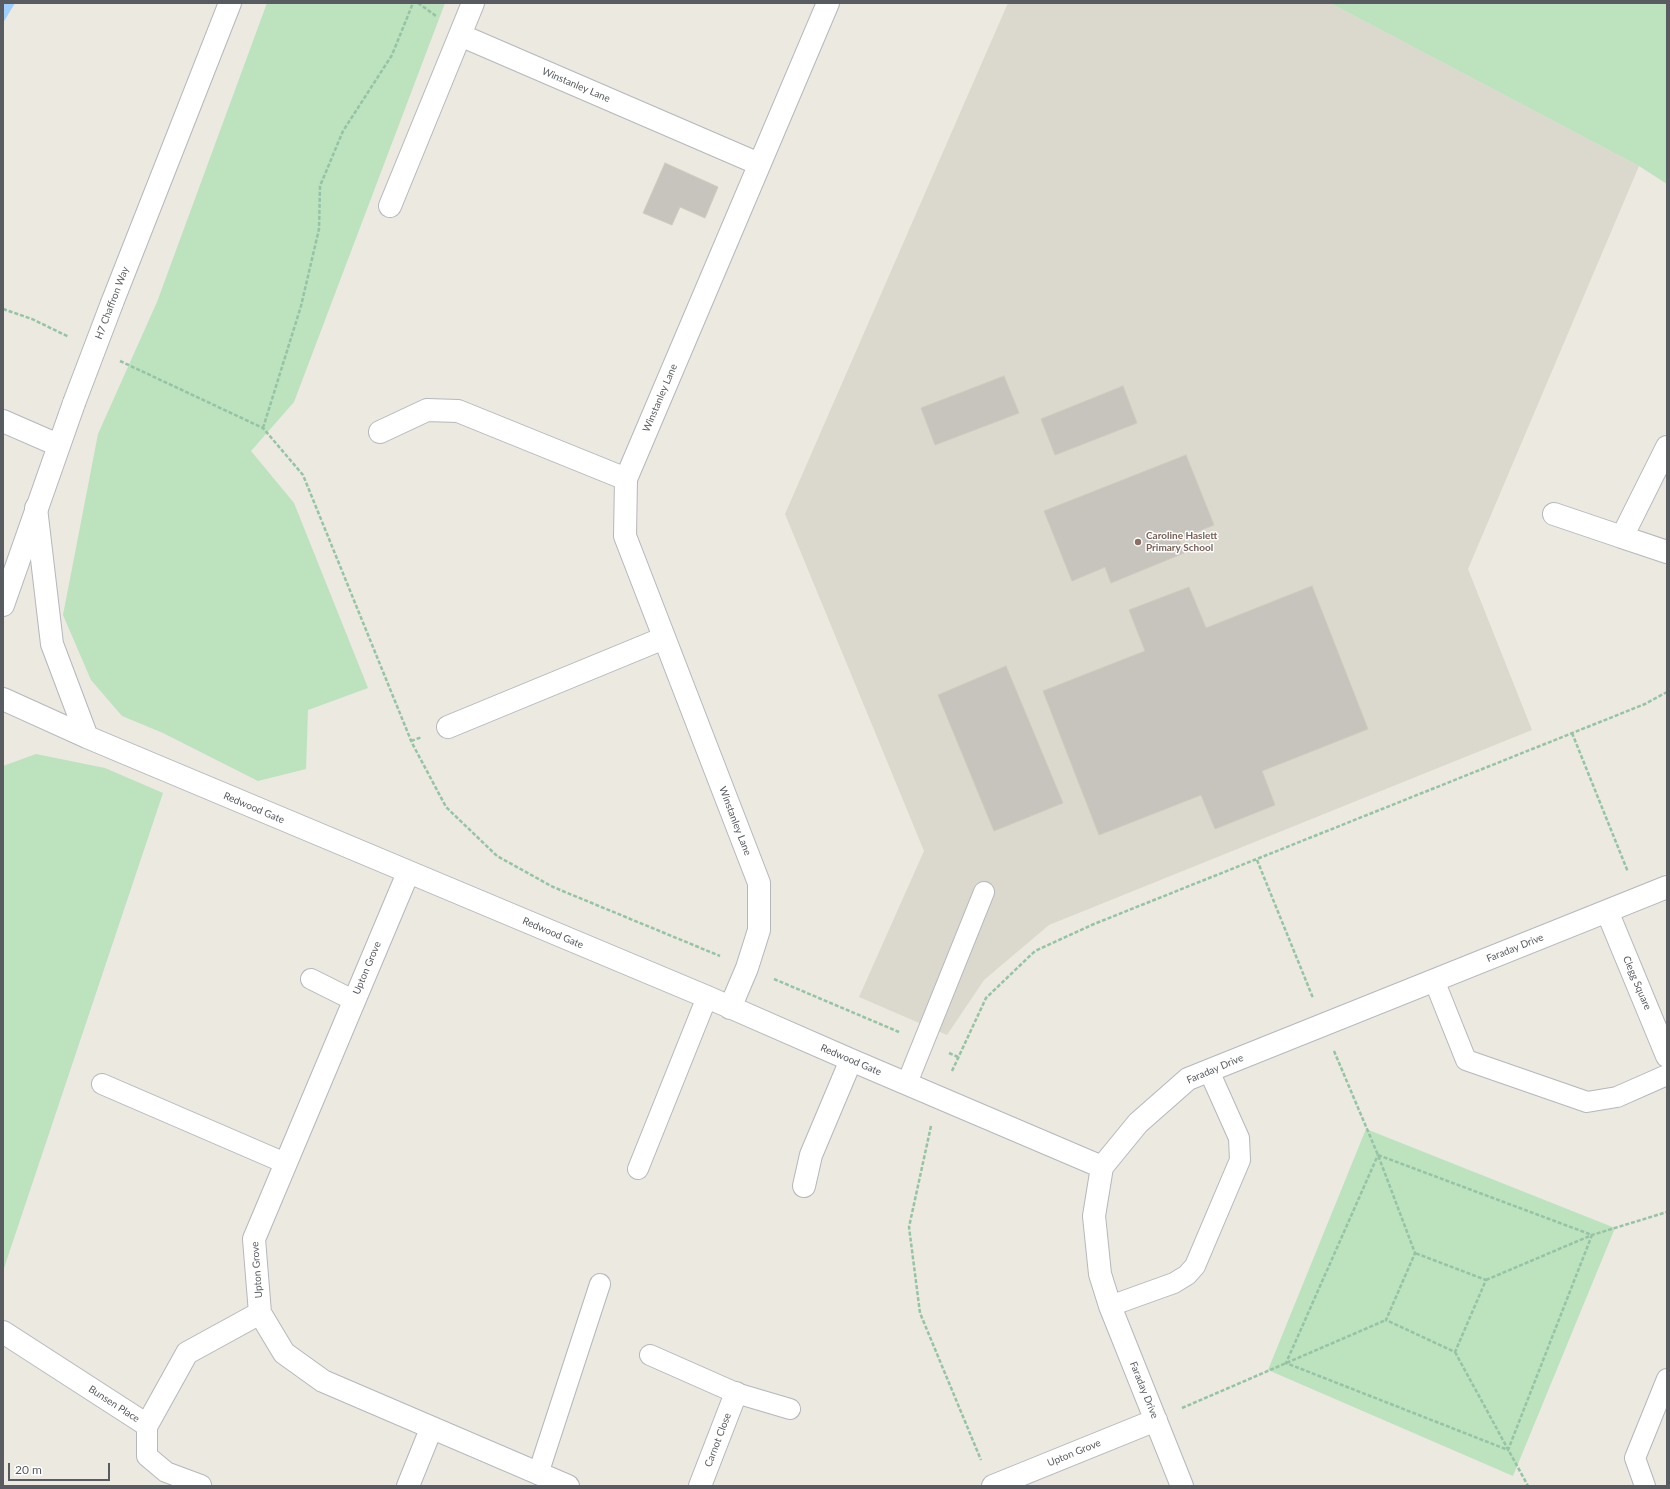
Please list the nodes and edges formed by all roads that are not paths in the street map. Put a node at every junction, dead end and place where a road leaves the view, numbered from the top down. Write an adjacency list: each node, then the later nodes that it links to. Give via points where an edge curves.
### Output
1 (230, 3): 9 (street, H7 Chaffron Way, bridge)
2 (473, 3): 4 (street)
3 (828, 3): 5 (street, Winstanley Lane)
4 (460, 34): 5 (street, Winstanley Lane); 6 (street)
5 (759, 164): 11 (street, Winstanley Lane)
6 (390, 206)
7 (3, 421): 9 (street)
8 (380, 432): 11 (street, via 428,410 458,411)
9 (58, 445): 12 (street, H7 Chaffron Way)
10 (1667, 447): 14 (street)
11 (626, 479): 17 (street, Winstanley Lane, via 625,536)
12 (36, 508): 16 (street, H7 Chaffron Way); 20 (street, via 52,644)
13 (1554, 514): 14 (street)
14 (1622, 537): 15 (street)
15 (1667, 552)
16 (3, 605)
17 (664, 638): 19 (street); 29 (street, Winstanley Lane, via 759,883 759,930)
18 (3, 699): 20 (street, Redwood Gate)
19 (448, 727)
20 (87, 737): 21 (street, Redwood Gate)
21 (408, 873): 27 (street, Redwood Gate); 28 (street, Upton Grove)
22 (1667, 887): 24 (street, Faraday Drive)
23 (984, 892): 34 (lane)
24 (1607, 911): 26 (street, Faraday Drive); 30 (street, Clegg Square)
25 (311, 980): 28 (lane)
26 (1434, 980): 32 (street, Faraday Drive); 33 (lane, via 1466,1060 1587,1102 1617,1097)
27 (707, 997): 29 (street, Redwood Gate); 38 (lane)
28 (353, 1000): 36 (street, Upton Grove)
29 (730, 1008): 31 (street, Redwood Gate)
30 (1667, 1056)
31 (851, 1060): 34 (street, Redwood Gate); 39 (street, via 811,1155)
32 (1209, 1071): 37 (street, Faraday Drive, via 1188,1079 1138,1123); 41 (lane, via 1239,1138 1240,1160 1195,1266 1187,1275 1174,1283)
33 (1667, 1075)
34 (907, 1083): 37 (street, Redwood Gate)
35 (102, 1084): 36 (lane)
36 (285, 1163): 42 (street, Upton Grove, via 254,1239)
37 (1102, 1167): 41 (street, Faraday Drive, via 1094,1216 1100,1274)
38 (638, 1169)
39 (804, 1186)
40 (600, 1284): 51 (lane)
41 (1110, 1306): 48 (street, Faraday Drive)
42 (260, 1313): 49 (street, Bunsen Place, via 187,1353); 50 (street, Upton Grove, via 284,1353 323,1381)
43 (3, 1332): 49 (street, Bunsen Place)
44 (650, 1355): 46 (lane)
45 (1667, 1379): 58 (lane, via 1635,1458)
46 (736, 1393): 47 (lane); 55 (street, Carnot Close)
47 (790, 1409)
48 (1156, 1420): 56 (street, Upton Grove); 57 (street, Faraday Drive)
49 (147, 1425): 52 (lane, via 147,1456 166,1472)
50 (431, 1429): 51 (street, Upton Grove); 53 (street)
51 (538, 1474): 54 (street, Upton Grove)
52 (200, 1485)
53 (408, 1486)
54 (568, 1486)
55 (700, 1486)
56 (993, 1486)
57 (1182, 1486)
58 (1645, 1486)

